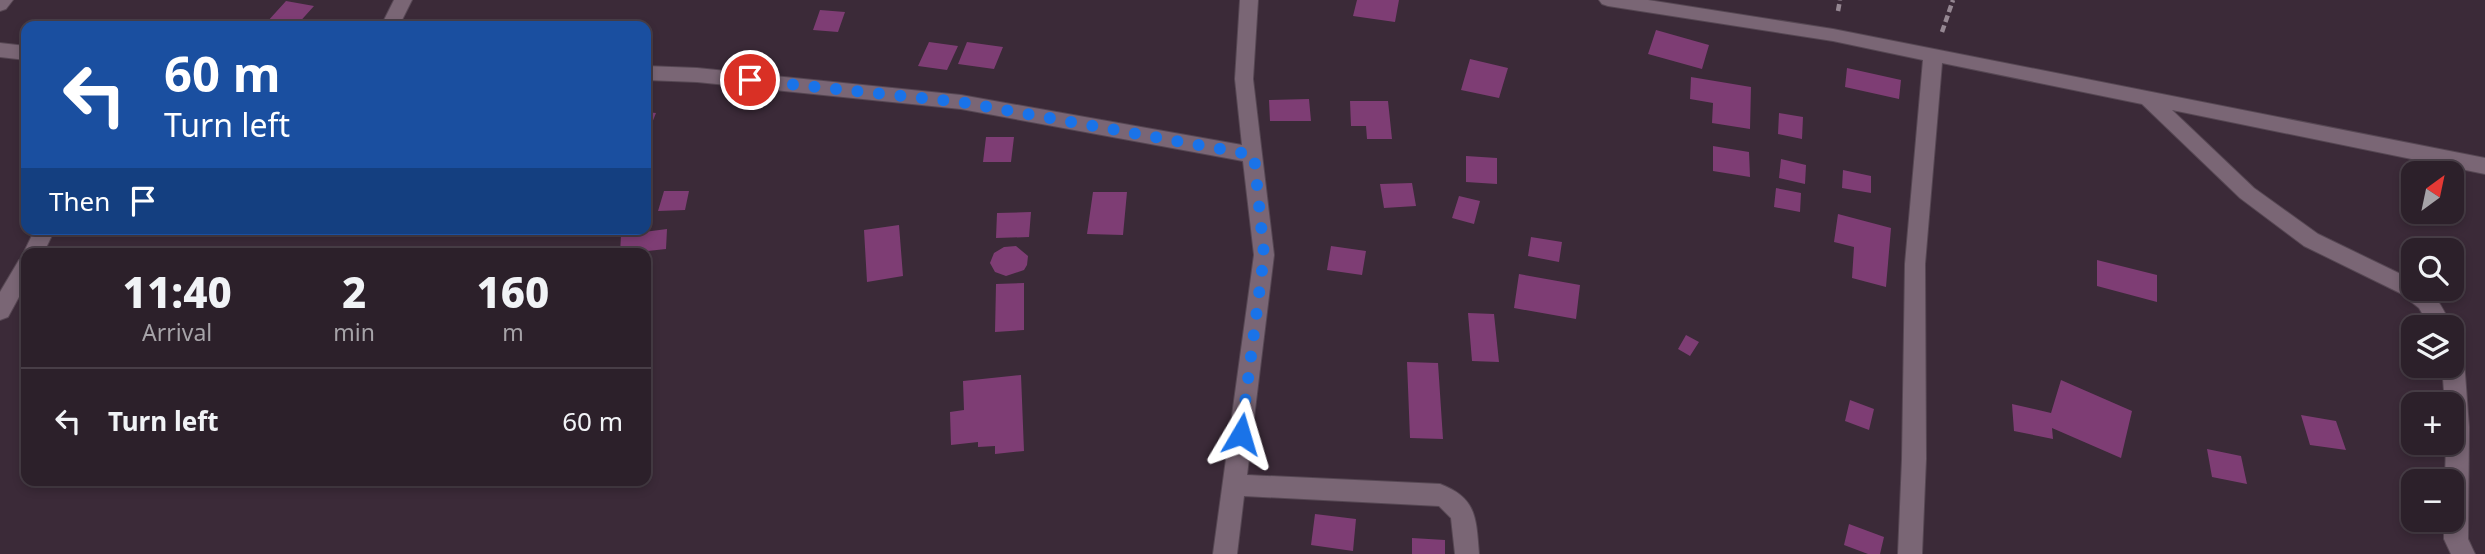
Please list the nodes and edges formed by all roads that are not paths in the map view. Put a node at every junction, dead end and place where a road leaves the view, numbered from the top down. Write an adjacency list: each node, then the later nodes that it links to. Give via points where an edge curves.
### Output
1 (4, 0): 5 (street)
2 (403, 0): 6 (street)
3 (1249, 0): 12 (street, via 1244,79)
4 (1608, 0): 9 (street)
5 (0, 5)
6 (392, 21)
7 (0, 50): 8 (street)
8 (21, 52)
9 (1933, 55): 11 (street); 21 (street, via 1915,264)
10 (651, 73): 12 (street, via 961,102)
11 (2150, 100): 13 (street); 16 (street, via 2247,192 2311,240 2407,287 2427,302)
12 (1254, 155): 18 (street, via 1264,255)
13 (2485, 166)
14 (21, 275): 15 (street)
15 (0, 312)
16 (2434, 315)
17 (2454, 378): 22 (street, via 2456,539)
18 (1234, 485): 19 (street); 20 (street, via 1440,495 1463,509)
19 (1225, 554)
20 (1467, 554)
21 (1910, 554)
22 (2463, 554)

